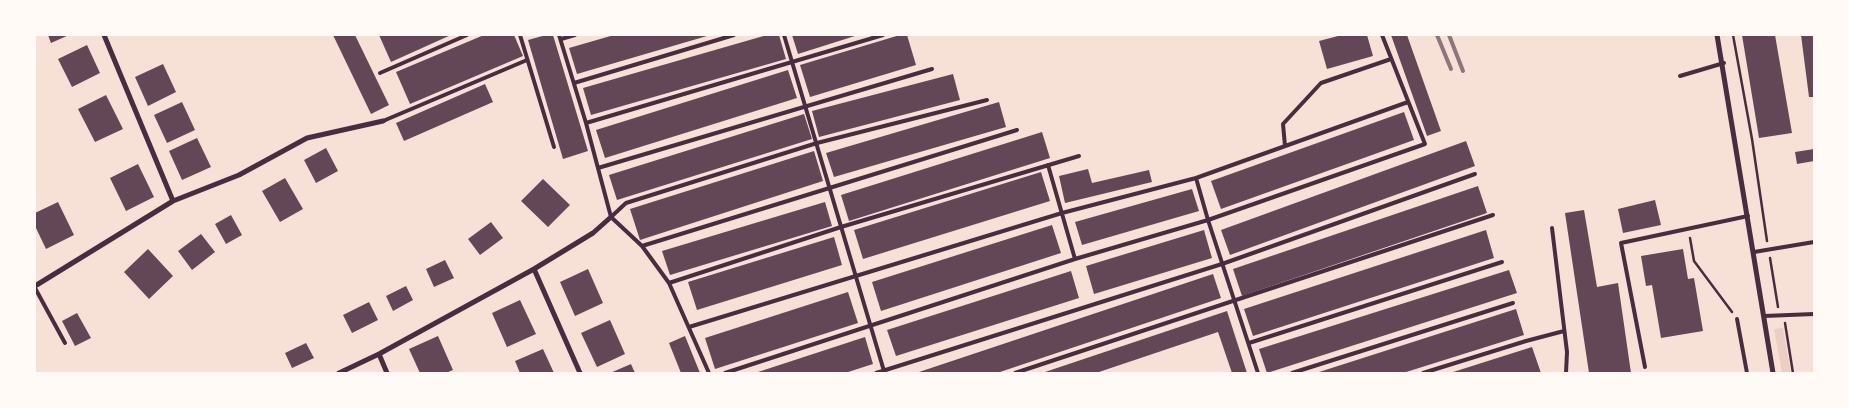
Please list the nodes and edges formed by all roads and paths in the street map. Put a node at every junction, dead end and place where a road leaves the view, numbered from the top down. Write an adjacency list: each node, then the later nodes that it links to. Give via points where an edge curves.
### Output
1 (104, 35): 35 (street)
2 (467, 35): 17 (lane)
3 (520, 35): 13 (lane)
4 (575, 35): 11 (lane)
5 (734, 35): 19 (lane)
6 (784, 35): 14 (lane)
7 (883, 35): 14 (lane)
8 (1382, 35): 12 (lane)
9 (1717, 35): 15 (street)
10 (1732, 35): 46 (path, via 1752,139)
11 (560, 37): 19 (lane)
12 (1391, 59): 21 (lane); 27 (lane, via 1321,83 1283,124)
13 (527, 60): 23 (lane); 28 (lane)
14 (793, 63): 22 (lane); 24 (lane)
15 (1724, 63): 18 (lane); 38 (street)
16 (932, 69): 22 (lane)
17 (380, 73)
18 (1680, 76)
19 (574, 82): 24 (lane)
20 (987, 100): 26 (lane)
21 (1408, 102): 27 (lane); 40 (lane, via 1425,144)
22 (806, 104): 26 (lane); 31 (lane)
23 (383, 121): 35 (street, via 307,138 239,175)
24 (586, 123): 31 (lane)
25 (1017, 130): 34 (lane)
26 (817, 143): 34 (lane); 39 (lane, via 626,203)
27 (1285, 146): 33 (lane)
28 (554, 147)
29 (1079, 156): 30 (lane)
30 (1048, 164): 36 (lane); 41 (lane)
31 (598, 168): 39 (lane)
32 (1476, 174): 50 (lane)
33 (1196, 178): 36 (lane); 40 (lane)
34 (830, 188): 41 (lane); 45 (lane)
35 (173, 201): 54 (street)
36 (1062, 213): 48 (lane); 52 (lane)
37 (1493, 215): 55 (lane)
38 (1748, 216): 43 (lane); 47 (street)
39 (611, 217): 45 (lane); 51 (street, via 594,233)
40 (1208, 220): 48 (lane); 50 (lane)
41 (841, 227): 52 (lane); 53 (lane)
42 (1552, 228): 63 (lane)
43 (1688, 229): 60 (path, via 1694,261); 67 (lane, via 1621,243)
44 (1814, 242): 46 (lane)
45 (642, 246): 53 (lane)
46 (1768, 250): 47 (lane); 59 (path, via 1776,304)
47 (1754, 252): 58 (street)
48 (1074, 259): 61 (lane)
49 (1502, 262): 65 (lane)
50 (1222, 264): 55 (lane); 68 (lane)
51 (534, 269): 66 (street); 71 (street)
52 (856, 276): 61 (lane); 62 (lane)
53 (669, 283): 62 (lane)
54 (35, 287): 64 (lane)
55 (1234, 301): 65 (lane); 75 (lane)
56 (1513, 302): 77 (lane)
57 (1814, 314): 59 (lane)
58 (1764, 316): 59 (lane); 81 (street)
59 (1784, 316): 82 (path)
60 (1737, 319): 80 (lane)
61 (870, 326): 68 (lane); 73 (lane)
62 (689, 327): 72 (lane)
63 (1564, 331): 78 (lane); 79 (lane)
64 (65, 344)
65 (1249, 344): 76 (lane)
66 (379, 354): 69 (street); 70 (street)
67 (1645, 367)
68 (884, 372): 74 (lane)
69 (339, 373)
70 (387, 373)
71 (580, 373)
72 (709, 373)
73 (724, 373)
74 (876, 373)
75 (1015, 373)
76 (1258, 373)
77 (1292, 373)
78 (1423, 373)
79 (1566, 373)
80 (1746, 373)
81 (1773, 373)
82 (1794, 373)

